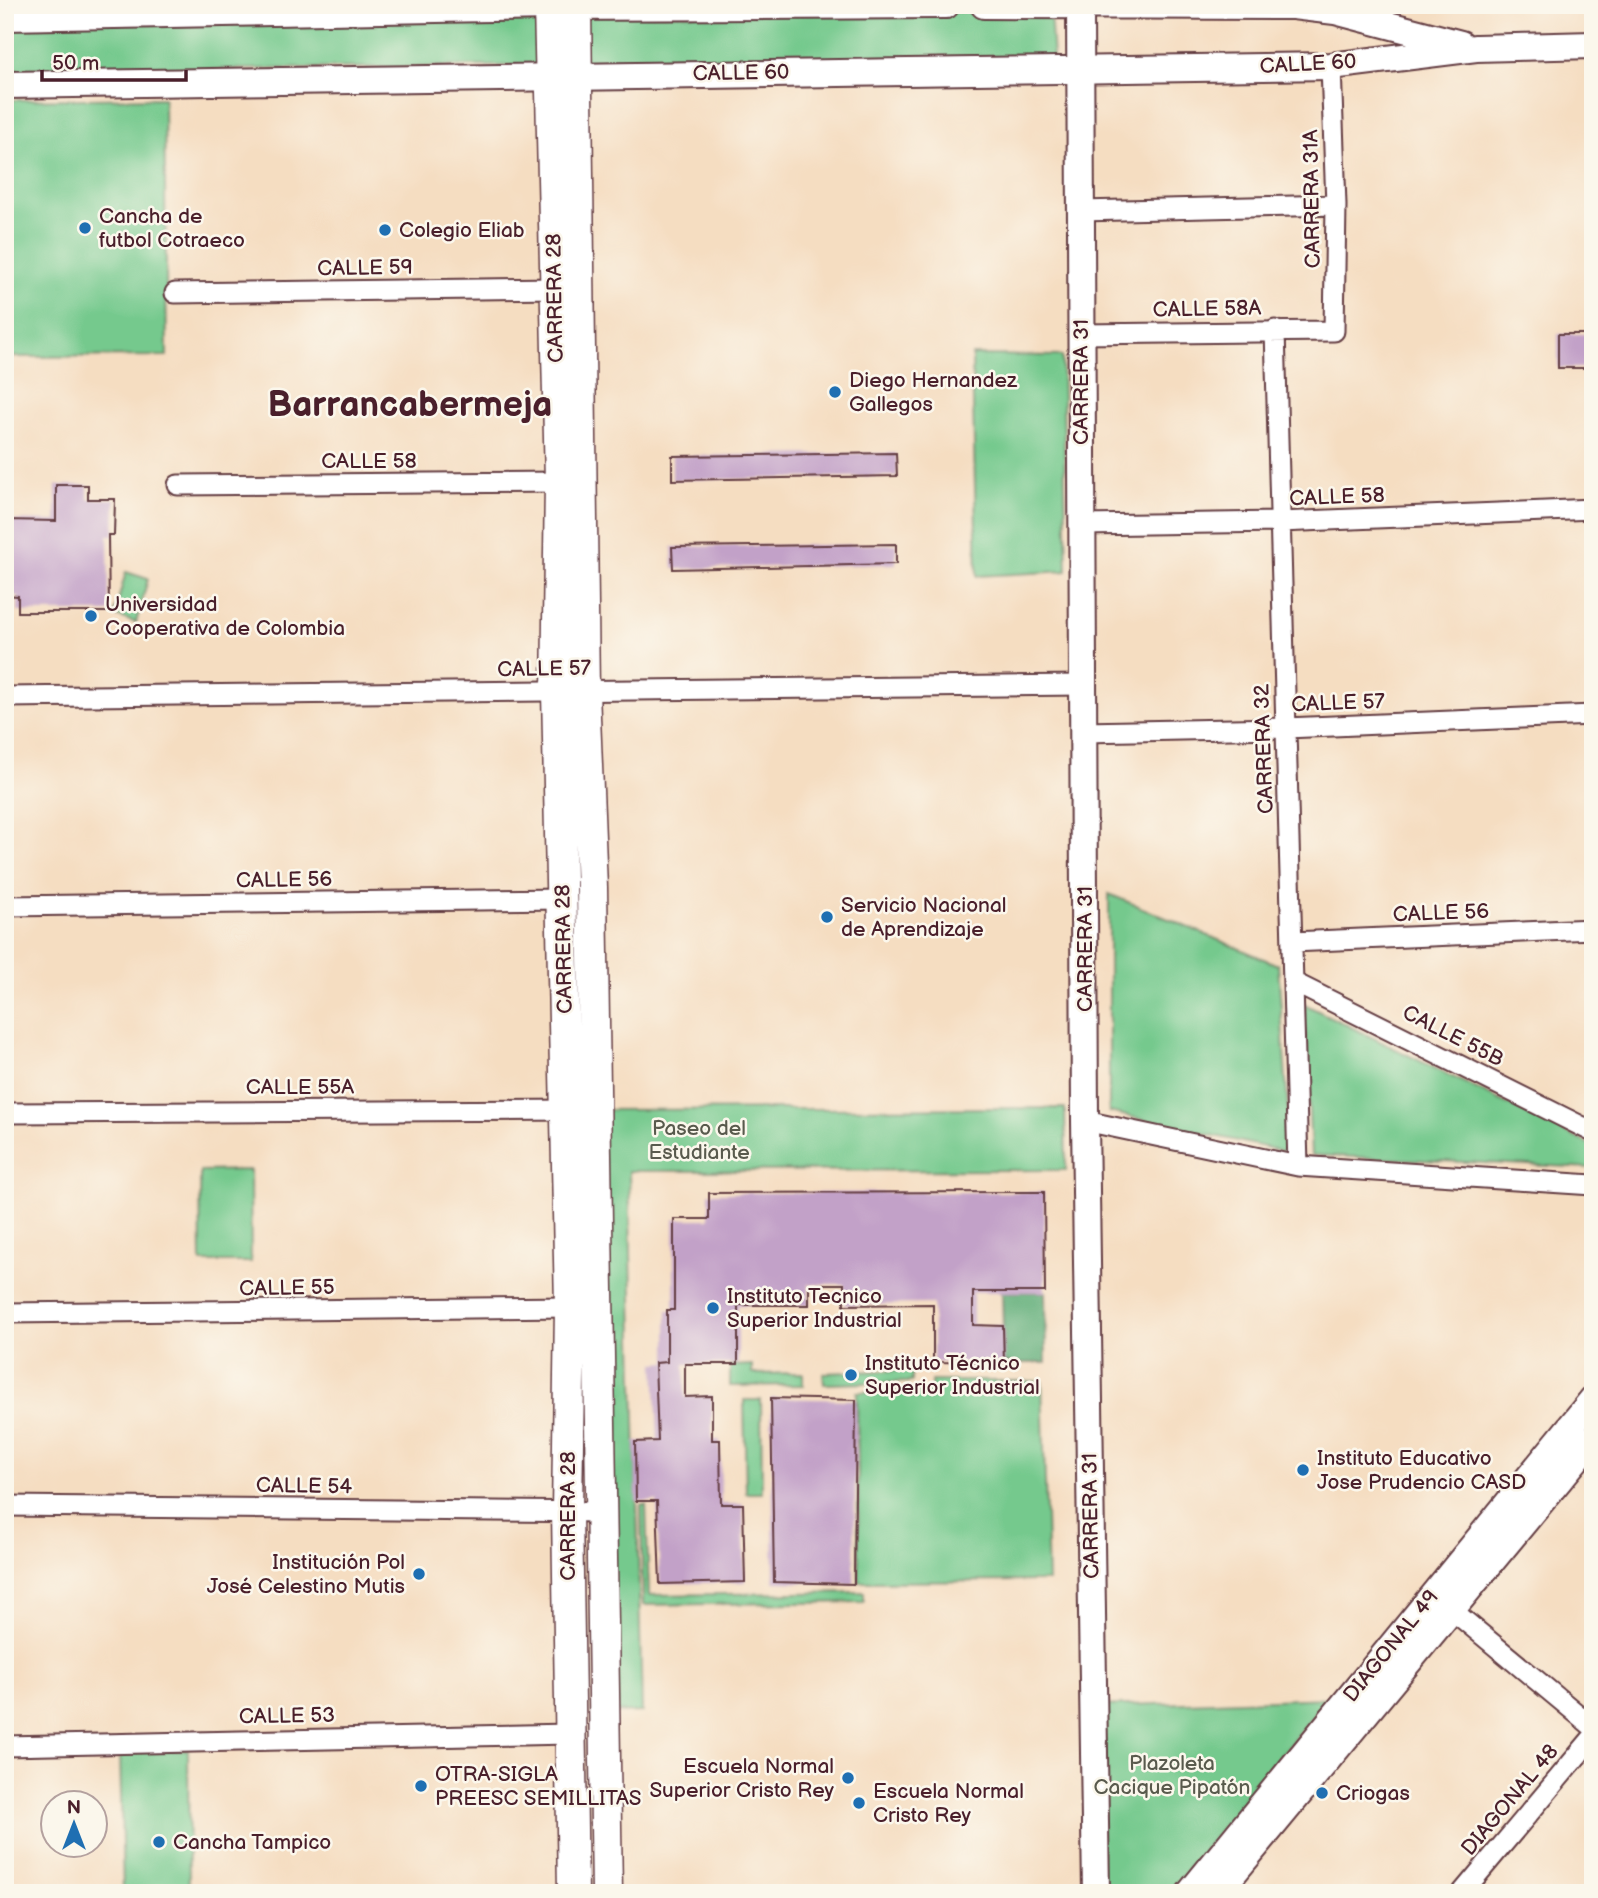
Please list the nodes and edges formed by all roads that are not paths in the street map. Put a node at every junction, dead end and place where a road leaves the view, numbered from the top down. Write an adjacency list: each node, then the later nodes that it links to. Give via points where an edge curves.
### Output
1 (946, 5): 3 (street)
2 (984, 5): 4 (street, CALLE 60)
3 (562, 6): 5 (street); 10 (main road, CARRERA 28); 11 (main road, CARRERA 28)
4 (1080, 6): 7 (street, CALLE 60, via 1293,6 1335,12); 9 (street, CARRERA 31)
5 (5, 17)
6 (1593, 45): 7 (street, CALLE 60)
7 (1476, 48): 8 (street, CALLE 60)
8 (1331, 66): 9 (street, CALLE 60); 13 (street, CARRERA 31A)
9 (1080, 69): 11 (street, CALLE 60); 14 (street, CARRERA 31)
10 (549, 75): 11 (street, CALLE 60); 12 (street, CALLE 60); 15 (main road, CARRERA 28)
11 (579, 75): 26 (main road, CARRERA 28)
12 (5, 85)
13 (1336, 205): 14 (street); 18 (street, CARRERA 31A)
14 (1081, 211): 19 (street, CARRERA 31)
15 (555, 288): 16 (street, CALLE 59); 20 (main road, CARRERA 28)
16 (175, 293)
17 (1275, 330): 18 (street, CALLE 58A); 19 (street, CALLE 58A); 23 (street, CARRERA 32)
18 (1334, 331)
19 (1081, 334): 24 (street, CARRERA 31)
20 (560, 482): 21 (street, CALLE 58); 26 (main road, CARRERA 28)
21 (178, 485)
22 (1593, 509): 23 (street, CALLE 58)
23 (1280, 522): 24 (street, CALLE 58); 29 (street, CARRERA 32)
24 (1083, 525): 25 (street, CARRERA 31)
25 (1084, 685): 26 (street, CALLE 57); 30 (street, CARRERA 31)
26 (571, 692): 27 (street, CALLE 57); 31 (main road, CARRERA 28); 37 (main road, CARRERA 28, via 592,887)
27 (5, 697)
28 (1593, 715): 29 (street, CALLE 57)
29 (1286, 728): 30 (street, CALLE 57); 34 (street, CARRERA 32)
30 (1084, 732): 39 (street, CARRERA 31)
31 (563, 899): 32 (street, CALLE 56); 36 (main road, CARRERA 28)
32 (5, 906)
33 (1593, 929): 34 (street, CALLE 56)
34 (1292, 942): 35 (street, CARRERA 32)
35 (1293, 982): 40 (street, CALLE 55B); 41 (street, CARRERA 32)
36 (565, 1110): 37 (street, CALLE 55A); 38 (street, CALLE 55A); 43 (main road, CARRERA 28)
37 (596, 1110): 49 (main road, CARRERA 28)
38 (5, 1113)
39 (1085, 1122): 41 (street); 58 (street, CARRERA 31)
40 (1593, 1132)
41 (1298, 1167): 42 (street)
42 (1593, 1185)
43 (570, 1307): 44 (street, CALLE 55); 48 (main road, CARRERA 28)
44 (5, 1313)
45 (1593, 1399): 55 (street, DIAGONAL 49)
46 (1593, 1439): 50 (street, DIAGONAL 49)
47 (5, 1506): 48 (street, CALLE 54)
48 (567, 1511): 49 (street, CALLE 54); 52 (main road, CARRERA 28)
49 (603, 1512): 57 (main road, CARRERA 28)
50 (1452, 1610): 51 (street); 55 (street, DIAGONAL 49)
51 (1593, 1727)
52 (569, 1734): 54 (street, CALLE 53); 56 (main road, CARRERA 28)
53 (1593, 1737): 59 (street, DIAGONAL 48)
54 (5, 1745)
55 (1199, 1892)
56 (573, 1893)
57 (607, 1893)
58 (1096, 1893)
59 (1462, 1893)

